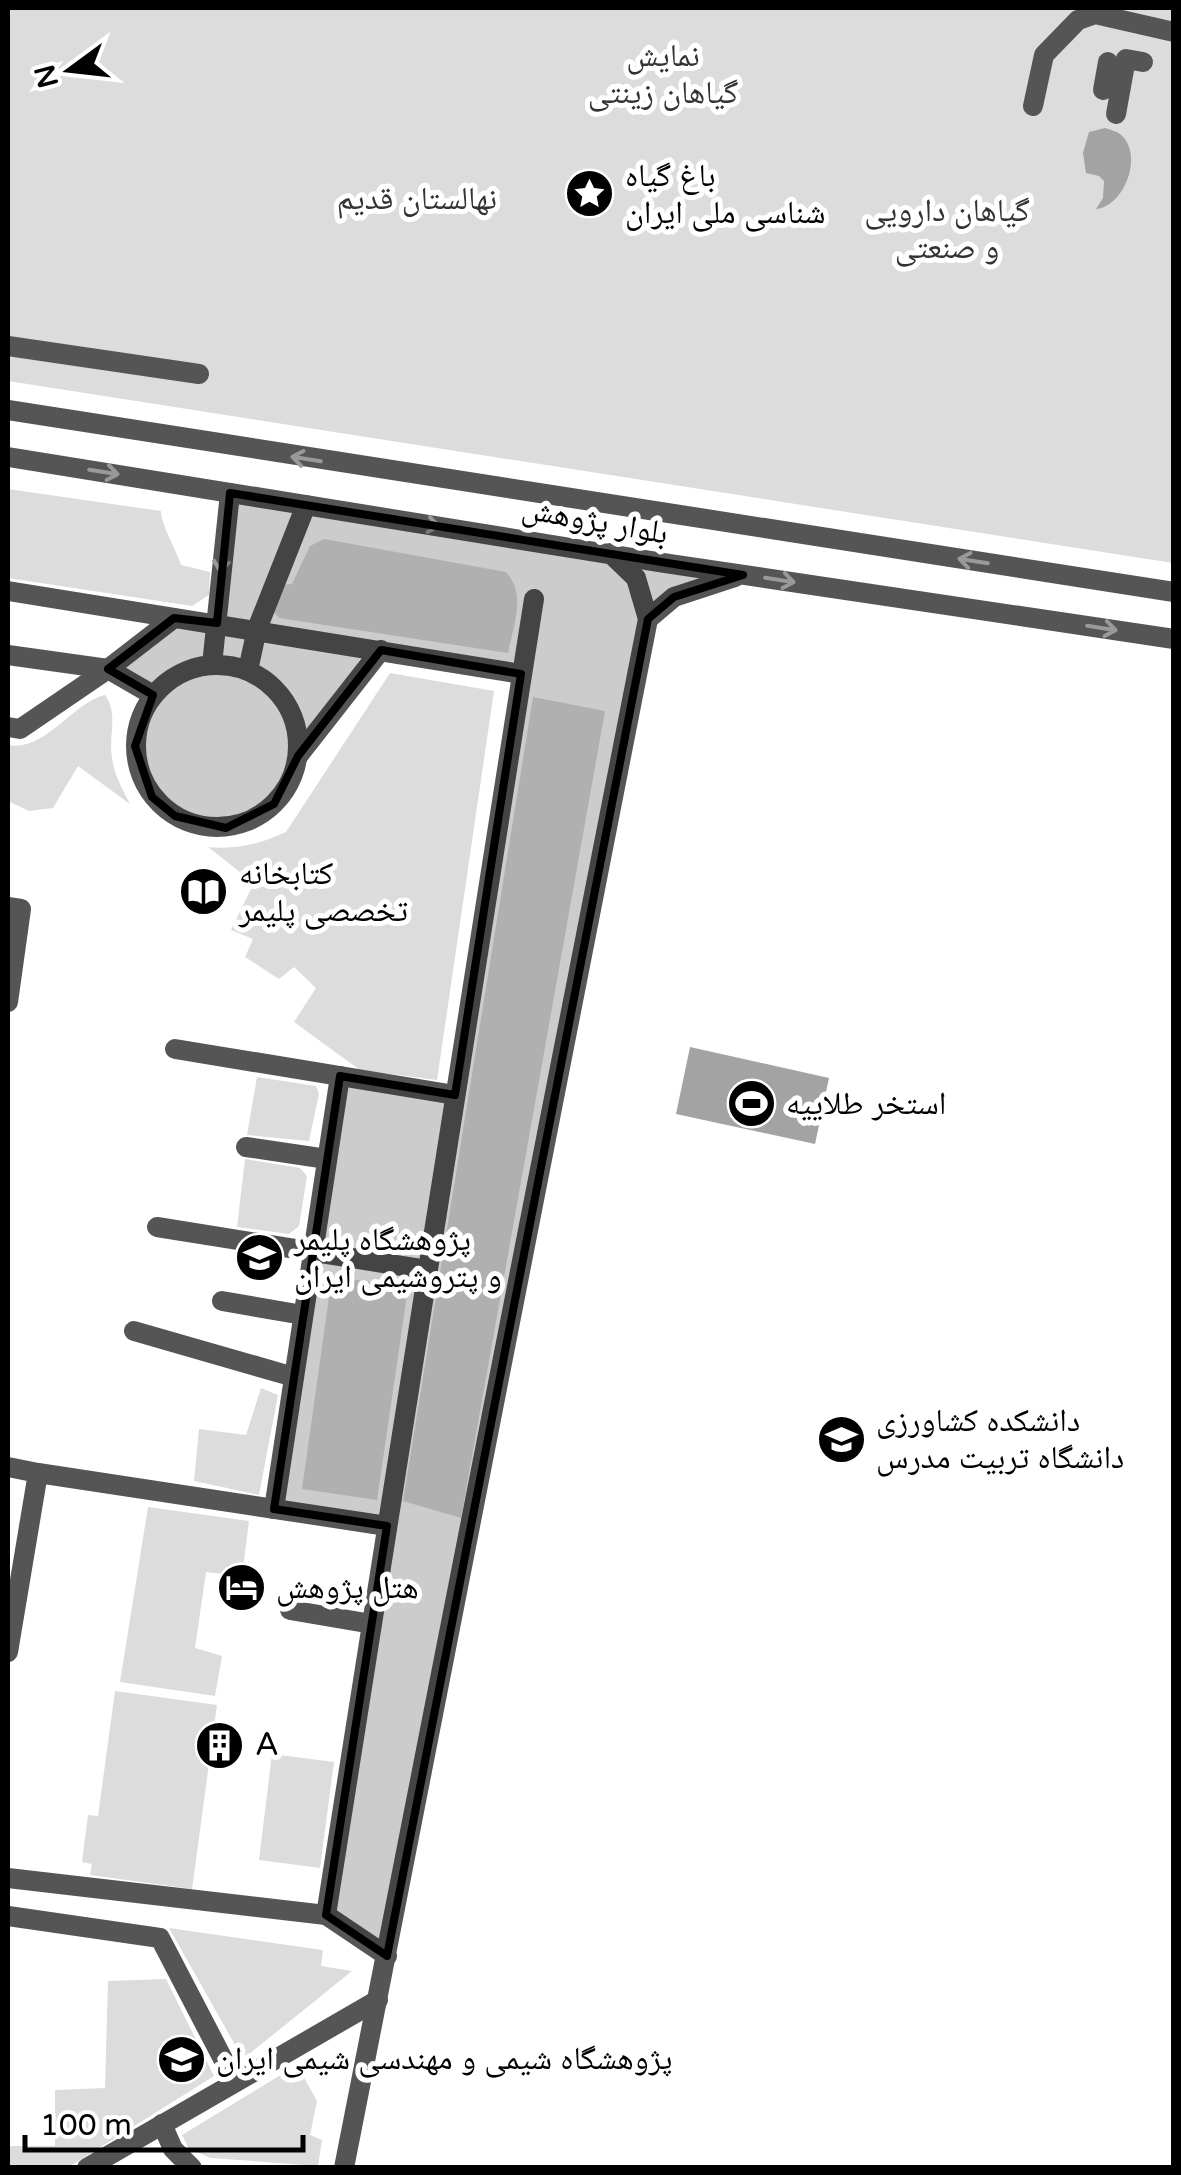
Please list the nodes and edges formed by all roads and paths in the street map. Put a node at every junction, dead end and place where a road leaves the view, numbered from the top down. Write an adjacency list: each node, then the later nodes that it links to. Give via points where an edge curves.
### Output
1 (1079, 14): 2 (street); 4 (street, via 1044,55)
2 (1174, 32)
3 (1142, 62): 5 (street, via 1126,59 1110,77)
4 (1033, 106)
5 (1116, 114)
6 (8, 346): 7 (street)
7 (199, 374)
8 (8, 410): 15 (street, بلوار پژوهش, one-way to 8)
9 (8, 456): 10 (street, بلوار پژوهش, one-way to 10)
10 (230, 493): 11 (street, بلوار پژوهش); 19 (street, one-way to 19)
11 (306, 506): 12 (street, بلوار پژوهش, one-way to 12); 20 (street)
12 (610, 553): 13 (street, بلوار پژوهش); 18 (street, via 636,578)
13 (743, 575): 18 (street, via 674,597); 21 (street, بلوار پژوهش, one-way to 21)
14 (8, 591): 17 (street)
15 (1174, 592)
16 (534, 600): 27 (street)
17 (174, 618): 19 (street); 25 (street)
18 (648, 619): 55 (street)
19 (217, 624): 20 (street); 24 (street)
20 (257, 629): 22 (street); 26 (street)
21 (1174, 639)
22 (381, 650): 27 (street); 30 (street)
23 (8, 654): 25 (street)
24 (212, 665): 26 (street); 28 (street, via 172,677)
25 (108, 670): 28 (street); 29 (street, via 20,729)
26 (248, 670): 30 (street, via 288,705)
27 (521, 674): 35 (street)
28 (153, 694): 30 (street, via 135,746 139,773 152,797 186,821 226,828 252,820 290,782)
29 (8, 727)
30 (298, 756)
31 (8, 907): 32 (street, via 22,909)
32 (8, 1002)
33 (175, 1049): 34 (street)
34 (340, 1076): 35 (street); 37 (street)
35 (455, 1095): 40 (street)
36 (246, 1147): 37 (street)
37 (327, 1159): 39 (street)
38 (157, 1227): 39 (street)
39 (312, 1252): 40 (street); 42 (street)
40 (427, 1270): 48 (street)
41 (222, 1301): 42 (street)
42 (303, 1314): 44 (street)
43 (134, 1331): 44 (street)
44 (294, 1376): 47 (street)
45 (8, 1467): 46 (street)
46 (38, 1474): 47 (street); 51 (street)
47 (274, 1509): 48 (street)
48 (387, 1526): 50 (street)
49 (290, 1610): 50 (street)
50 (372, 1624): 54 (street)
51 (8, 1652)
52 (8, 1878): 54 (street)
53 (8, 1916): 57 (street, via 160,1938)
54 (326, 1916): 55 (street)
55 (386, 1956): 56 (street)
56 (378, 2000): 57 (street); 61 (street)
57 (235, 2082): 58 (street)
58 (162, 2124): 59 (street); 60 (street)
59 (86, 2168)
60 (192, 2168)
61 (344, 2168)

